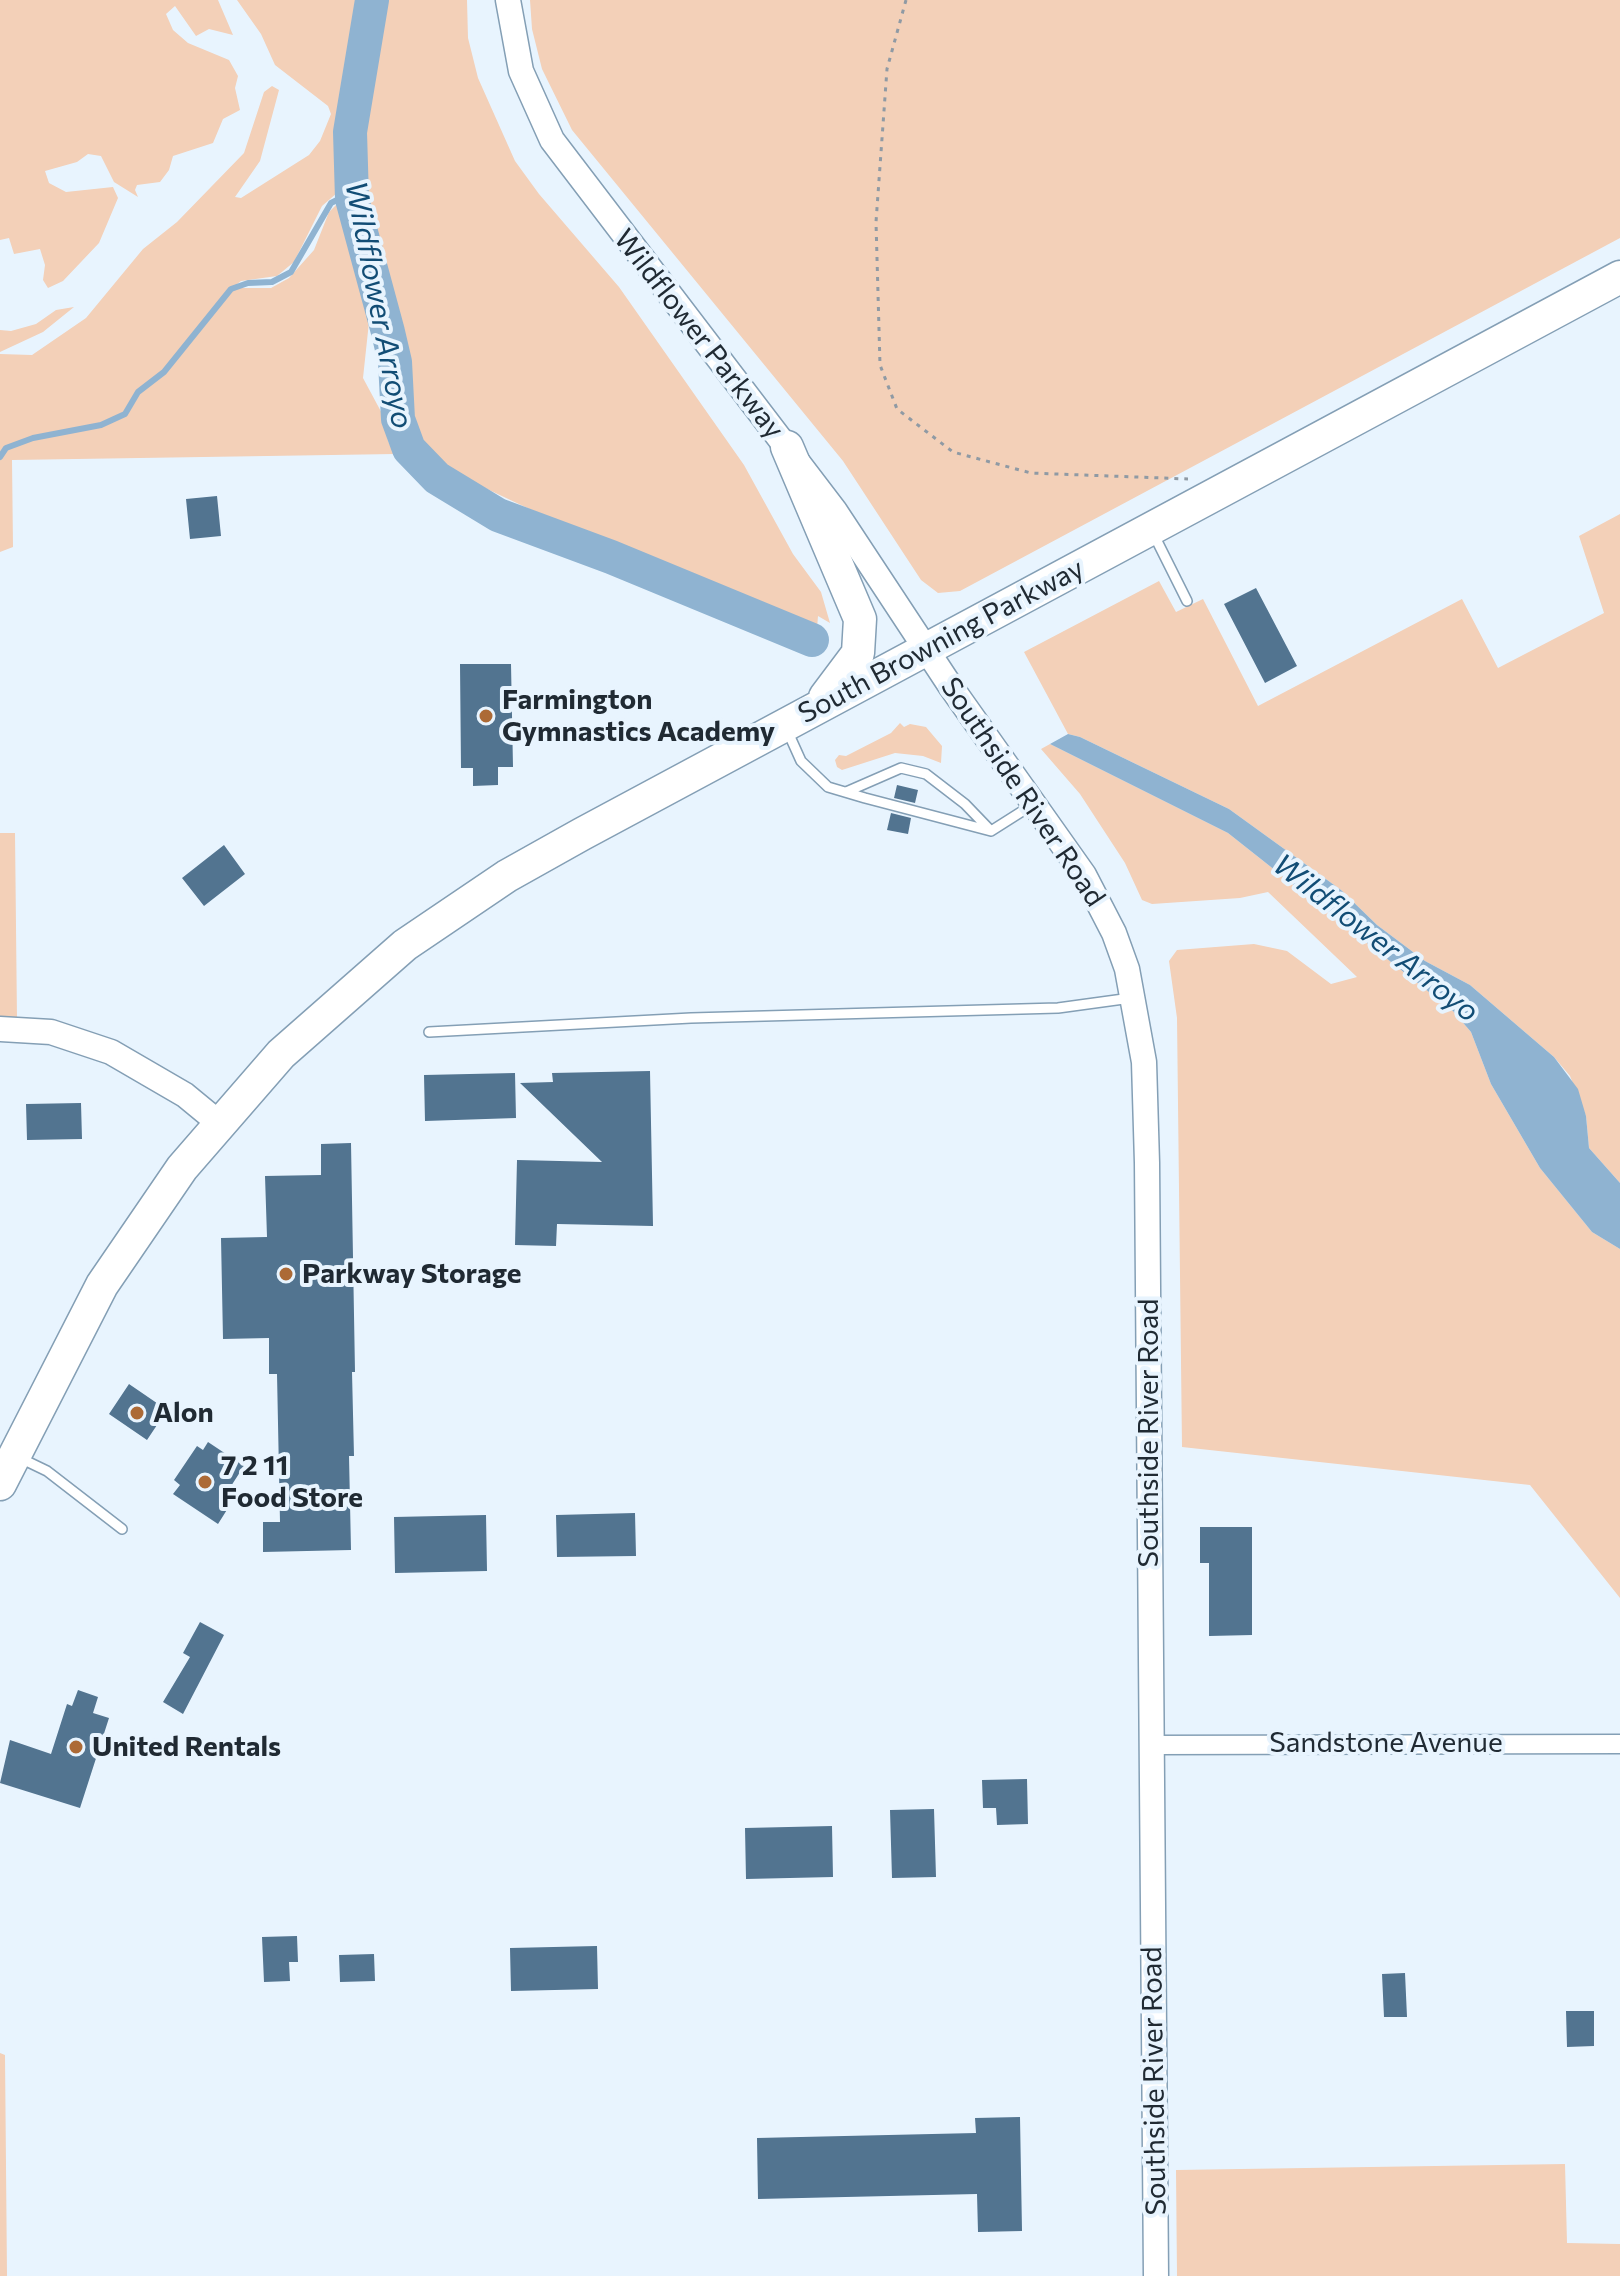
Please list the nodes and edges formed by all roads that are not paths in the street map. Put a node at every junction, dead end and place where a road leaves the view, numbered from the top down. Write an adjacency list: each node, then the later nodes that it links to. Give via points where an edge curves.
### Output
1 (508, 0): 3 (main road, Wildflower Parkway, via 521,71 552,140)
2 (1620, 277): 4 (highway, South Browning Parkway)
3 (787, 447): 6 (main road, Wildflower Parkway); 7 (highway, via 860,619 858,653 835,689)
4 (1152, 530): 5 (lane); 6 (highway, South Browning Parkway)
5 (1187, 601)
6 (927, 651): 7 (highway, South Browning Parkway); 9 (main road, Southside River Road)
7 (797, 718): 8 (lane, via 801,761 828,787); 14 (highway, South Browning Parkway, via 507,876 405,945 281,1054)
8 (846, 792): 10 (lane); 10 (lane, via 901,768 926,774)
9 (1035, 803): 10 (lane); 11 (main road, Southside River Road, via 1100,903)
10 (991, 831)
11 (1134, 997): 13 (lane, via 1058,1008 691,1018); 19 (main road, Southside River Road, via 1144,1062 1147,1163)
12 (0, 1029): 14 (main road, via 51,1032 111,1052 173,1087)
13 (429, 1032)
14 (219, 1123): 15 (highway, South Browning Parkway, via 144,1220 102,1285)
15 (14, 1455): 16 (highway, South Browning Parkway); 17 (lane, via 47,1471)
16 (0, 1484)
17 (122, 1529)
18 (1620, 1744): 19 (street, Sandstone Avenue)
19 (1151, 1745): 20 (main road, Southside River Road)
20 (1156, 2276)

